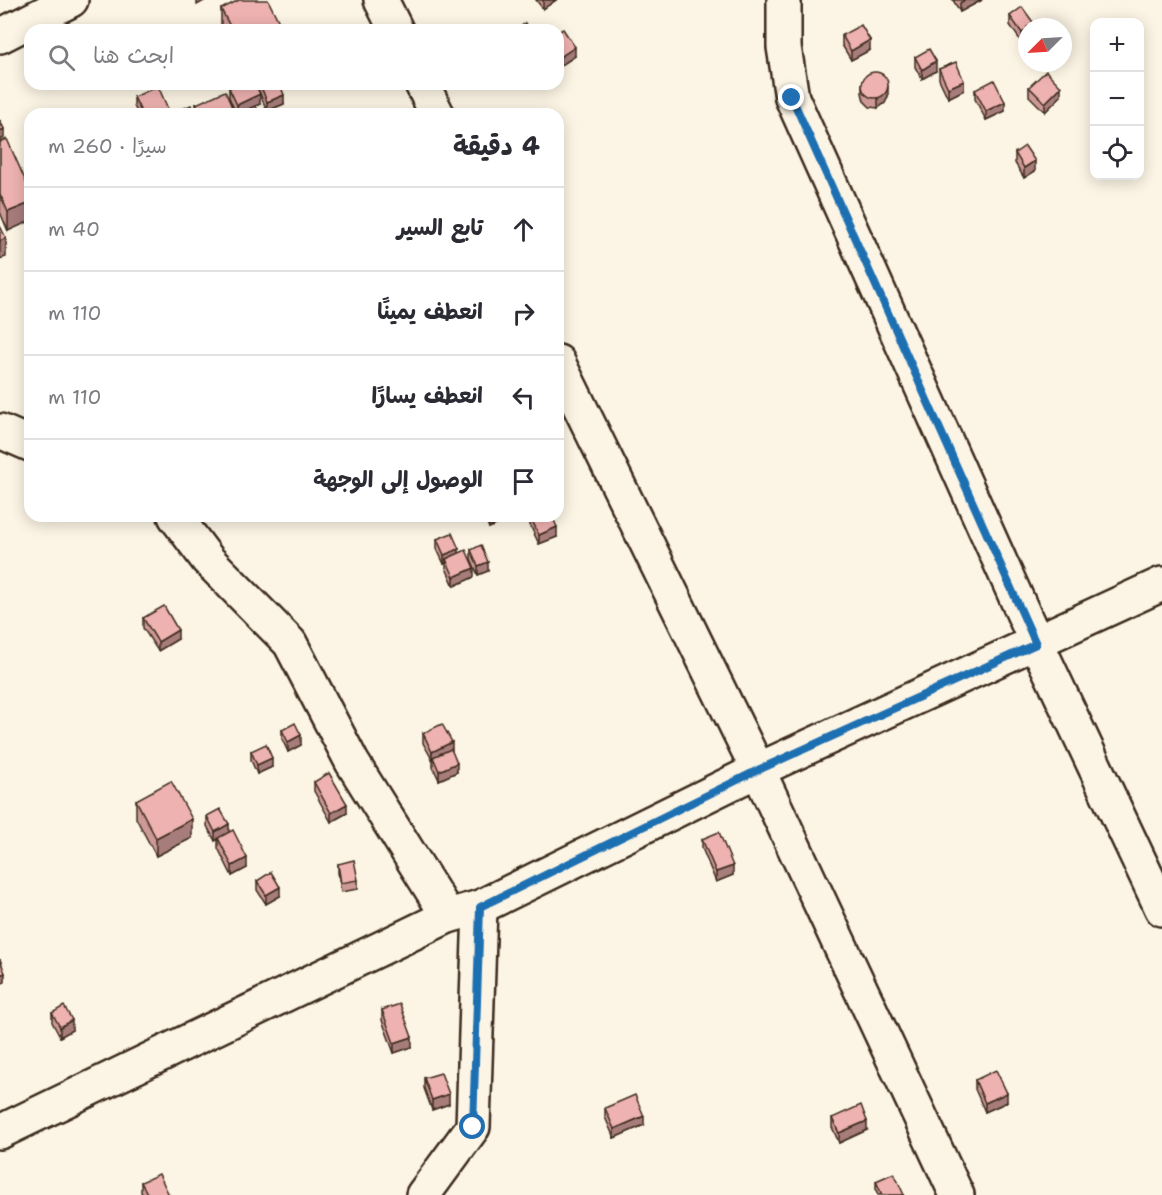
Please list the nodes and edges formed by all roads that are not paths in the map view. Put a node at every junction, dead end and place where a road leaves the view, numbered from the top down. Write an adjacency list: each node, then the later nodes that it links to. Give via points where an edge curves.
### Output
1 (71, 0): 4 (street)
2 (381, 0): 5 (street)
3 (784, 0): 14 (street, via 784,47 792,98)
4 (33, 8): 6 (street)
5 (393, 24)
6 (0, 36)
7 (425, 90): 8 (street)
8 (434, 108)
9 (564, 374): 15 (street)
10 (0, 431): 11 (street)
11 (24, 441)
12 (180, 522): 18 (street, via 208,560 290,643 351,762)
13 (1162, 584): 14 (street)
14 (1036, 644): 15 (street); 17 (street)
15 (758, 770): 16 (street); 21 (street)
16 (480, 907): 18 (street); 20 (street, via 473,1127)
17 (1162, 909)
18 (448, 916): 19 (street)
19 (0, 1132)
20 (423, 1195)
21 (957, 1195)

